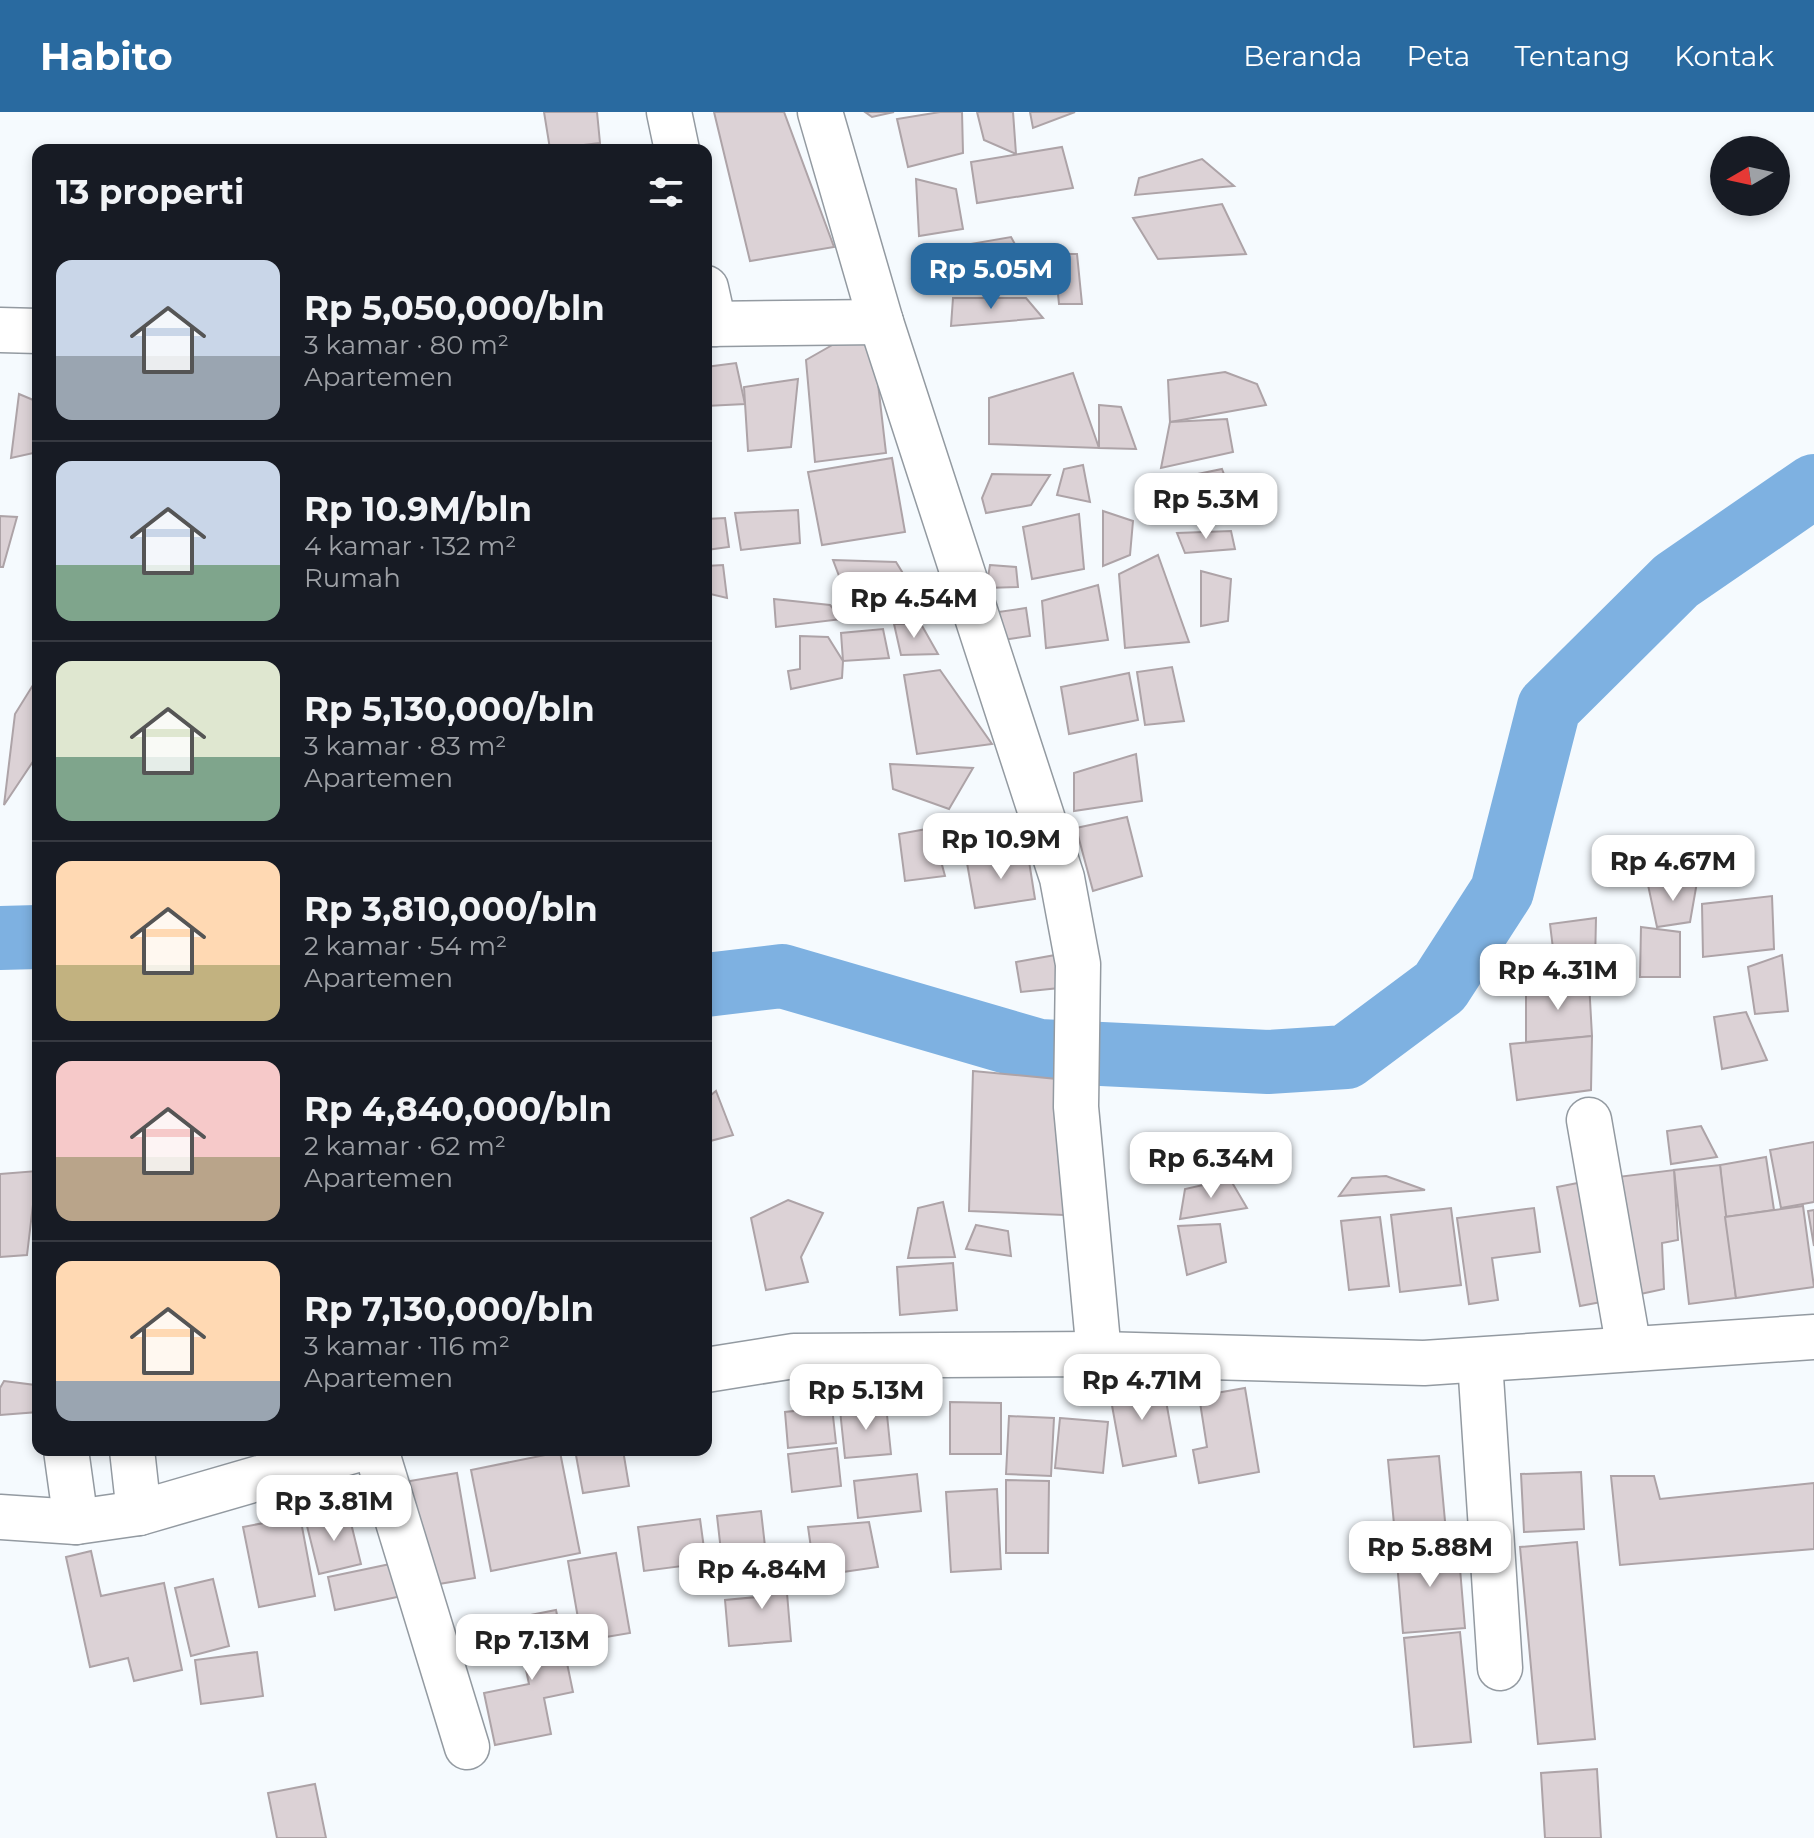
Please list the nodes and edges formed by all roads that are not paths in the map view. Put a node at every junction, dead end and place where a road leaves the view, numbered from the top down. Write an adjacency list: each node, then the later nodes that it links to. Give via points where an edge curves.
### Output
1 (669, 112): 3 (street)
2 (820, 112): 5 (street)
3 (676, 144)
4 (712, 312): 5 (street)
5 (881, 322): 11 (street, via 1062,878 1078,964 1076,1107)
6 (0, 330): 7 (street)
7 (32, 331)
8 (1589, 1120): 10 (street)
9 (1814, 1337): 10 (street)
10 (1629, 1349): 12 (street)
11 (1099, 1354): 12 (street); 13 (street, via 794,1356)
12 (1480, 1361): 21 (street)
13 (712, 1369)
14 (67, 1456): 20 (street)
15 (133, 1456): 18 (street)
16 (335, 1456): 18 (street)
17 (378, 1456): 22 (street)
18 (139, 1513): 20 (street)
19 (0, 1517): 20 (street)
20 (76, 1522)
21 (1500, 1668)
22 (467, 1747)

